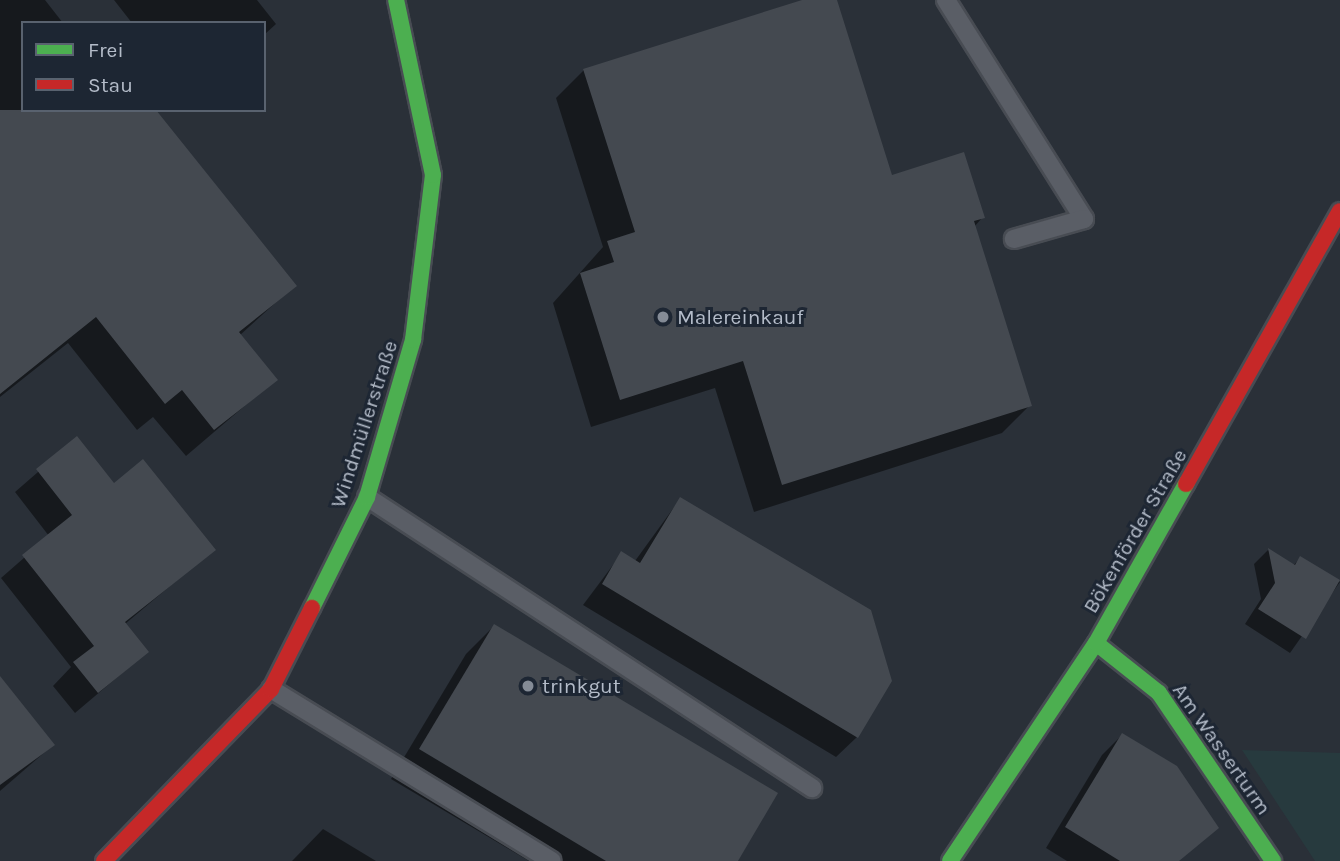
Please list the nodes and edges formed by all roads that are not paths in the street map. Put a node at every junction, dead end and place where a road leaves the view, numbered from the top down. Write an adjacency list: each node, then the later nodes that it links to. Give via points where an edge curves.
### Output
1 (397, 0): 5 (street, Windmüllerstraße, via 432,175 413,340)
2 (946, 0): 4 (lane, via 1084,219)
3 (1340, 211): 6 (street, Bökenförder Straße)
4 (1014, 239)
5 (367, 497): 7 (street, Windmüllerstraße); 8 (lane)
6 (1096, 643): 11 (street, Bökenförder Straße); 12 (street, Am Wasserturm, via 1159,692)
7 (271, 689): 9 (street, Windmüllerstraße); 10 (lane)
8 (812, 788)
9 (104, 861)
10 (552, 861)
11 (950, 861)
12 (1273, 861)

